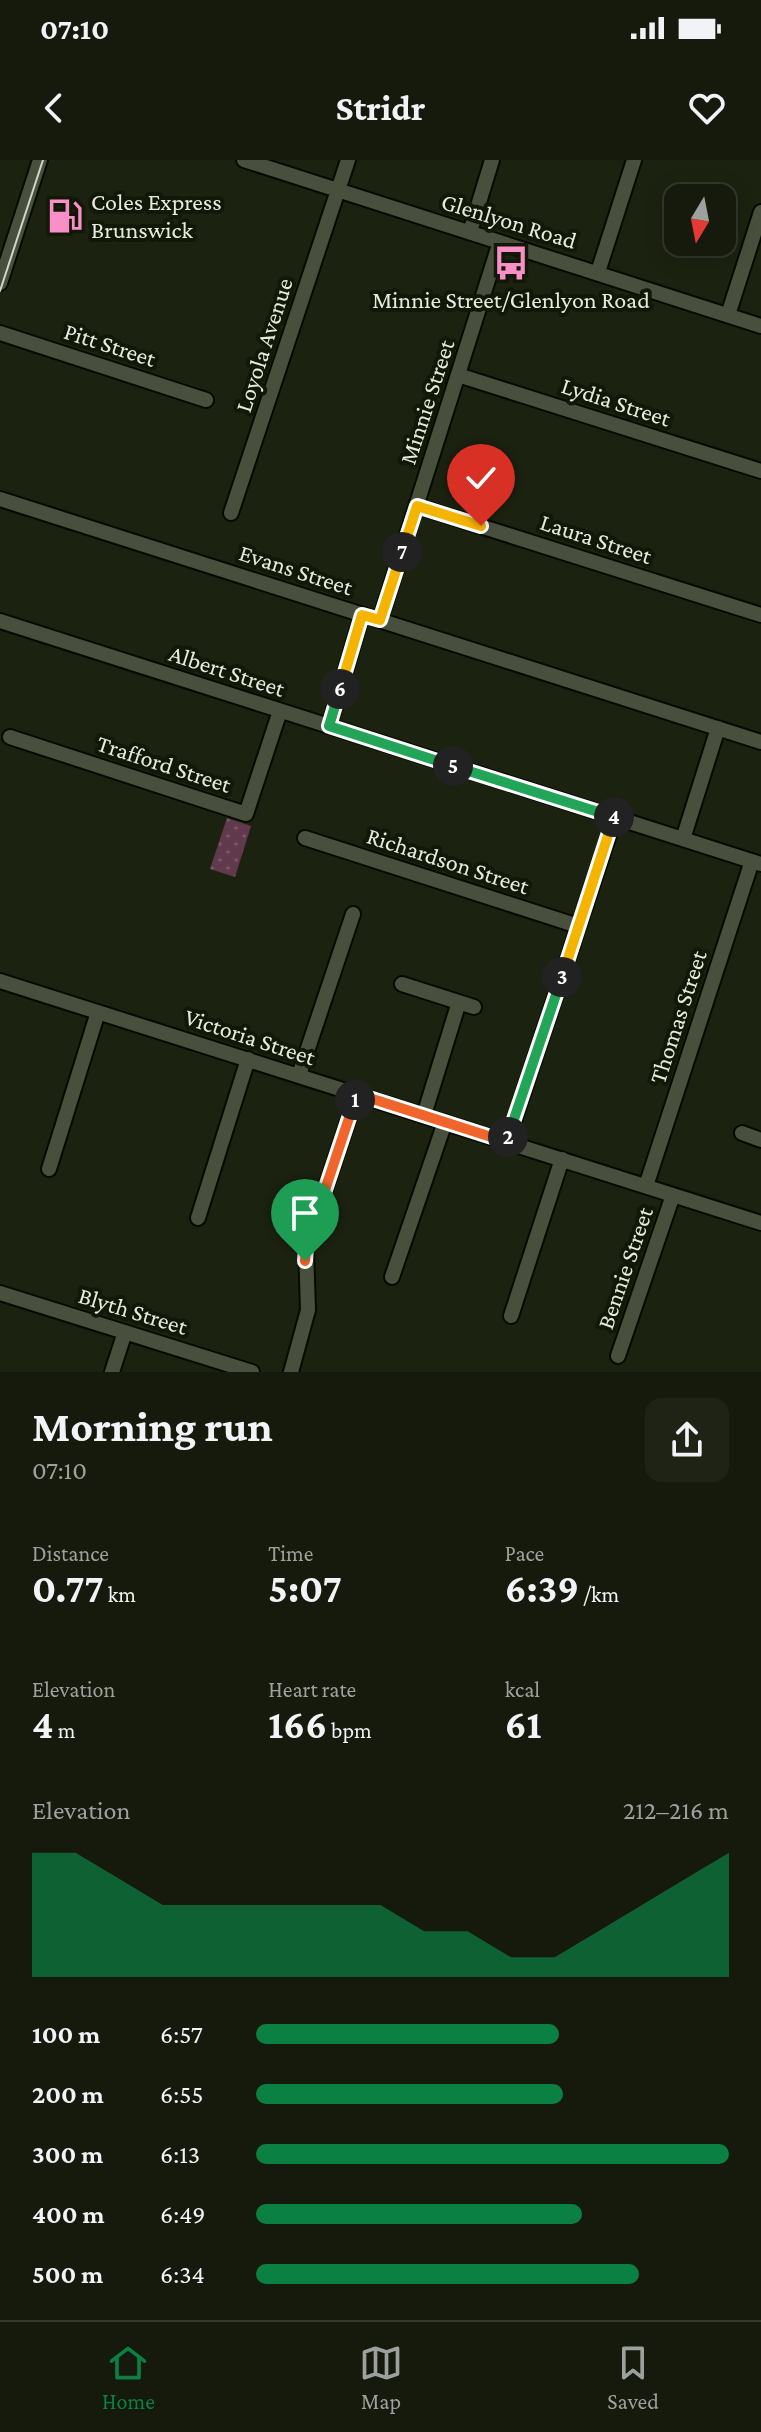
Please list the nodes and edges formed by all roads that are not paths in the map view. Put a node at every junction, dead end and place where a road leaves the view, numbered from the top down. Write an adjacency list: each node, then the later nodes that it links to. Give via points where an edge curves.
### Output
1 (40, 160): 10 (street)
2 (244, 160): 6 (street, Glenlyon Road)
3 (348, 160): 6 (street, Loyola Avenue)
4 (492, 160): 9 (street)
5 (634, 160): 12 (street)
6 (337, 190): 9 (street, Glenlyon Road); 22 (street, Loyola Avenue)
7 (761, 212): 14 (street)
8 (0, 232): 10 (street)
9 (470, 232): 11 (street, Glenlyon Road)
10 (15, 237): 13 (street)
11 (500, 242): 12 (street, Glenlyon Road); 17 (street, Minnie Street)
12 (598, 272): 14 (street, Glenlyon Road)
13 (0, 283)
14 (728, 315): 15 (street, Glenlyon Road)
15 (761, 326)
16 (0, 333): 18 (street, Pitt Street)
17 (458, 375): 19 (street, Lydia Street); 21 (street, Minnie Street)
18 (206, 400)
19 (761, 471)
20 (0, 499): 23 (street, Evans Street)
21 (417, 506): 24 (street, Laura Street); 25 (street, Minnie Street)
22 (231, 513)
23 (362, 615): 25 (street, Evans Street); 28 (street)
24 (761, 615)
25 (380, 620): 29 (street, Evans Street)
26 (0, 621): 27 (street, Albert Street)
27 (280, 711): 28 (street, Albert Street); 30 (street, Trafford Street, via 246,814)
28 (329, 726): 32 (street, Albert Street)
29 (718, 728): 31 (street, Evans Street); 34 (street)
30 (10, 737)
31 (761, 742)
32 (615, 817): 34 (street, Albert Street); 37 (street)
33 (305, 838): 37 (street, Richardson Street)
34 (683, 839): 35 (street, Albert Street)
35 (756, 862): 53 (street, Thomas Street)
36 (353, 914): 44 (street)
37 (578, 926): 50 (street)
38 (0, 981): 42 (street, Victoria Street)
39 (402, 984): 40 (street)
40 (459, 1002): 41 (street); 46 (street)
41 (474, 1007)
42 (98, 1012): 43 (street, Victoria Street); 52 (street)
43 (248, 1059): 44 (street, Victoria Street); 55 (street)
44 (299, 1075): 45 (street, Victoria Street)
45 (357, 1094): 46 (street, Victoria Street); 64 (street, via 306,1247 308,1310)
46 (424, 1115): 47 (street, Victoria Street)
47 (445, 1122): 50 (street, Victoria Street); 57 (street)
48 (742, 1133): 49 (street)
49 (761, 1140)
50 (507, 1142): 51 (street, Victoria Street)
51 (562, 1159): 53 (street, Victoria Street); 59 (street)
52 (49, 1169)
53 (646, 1186): 54 (street, Victoria Street)
54 (673, 1195): 56 (street, Victoria Street); 61 (street, Bennie Street)
55 (198, 1218)
56 (761, 1223)
57 (392, 1277)
58 (0, 1293): 60 (street, Blyth Street)
59 (511, 1316)
60 (125, 1332): 62 (street); 63 (street, Blyth Street)
61 (618, 1356)
62 (112, 1372)
63 (250, 1372)
64 (291, 1372)

